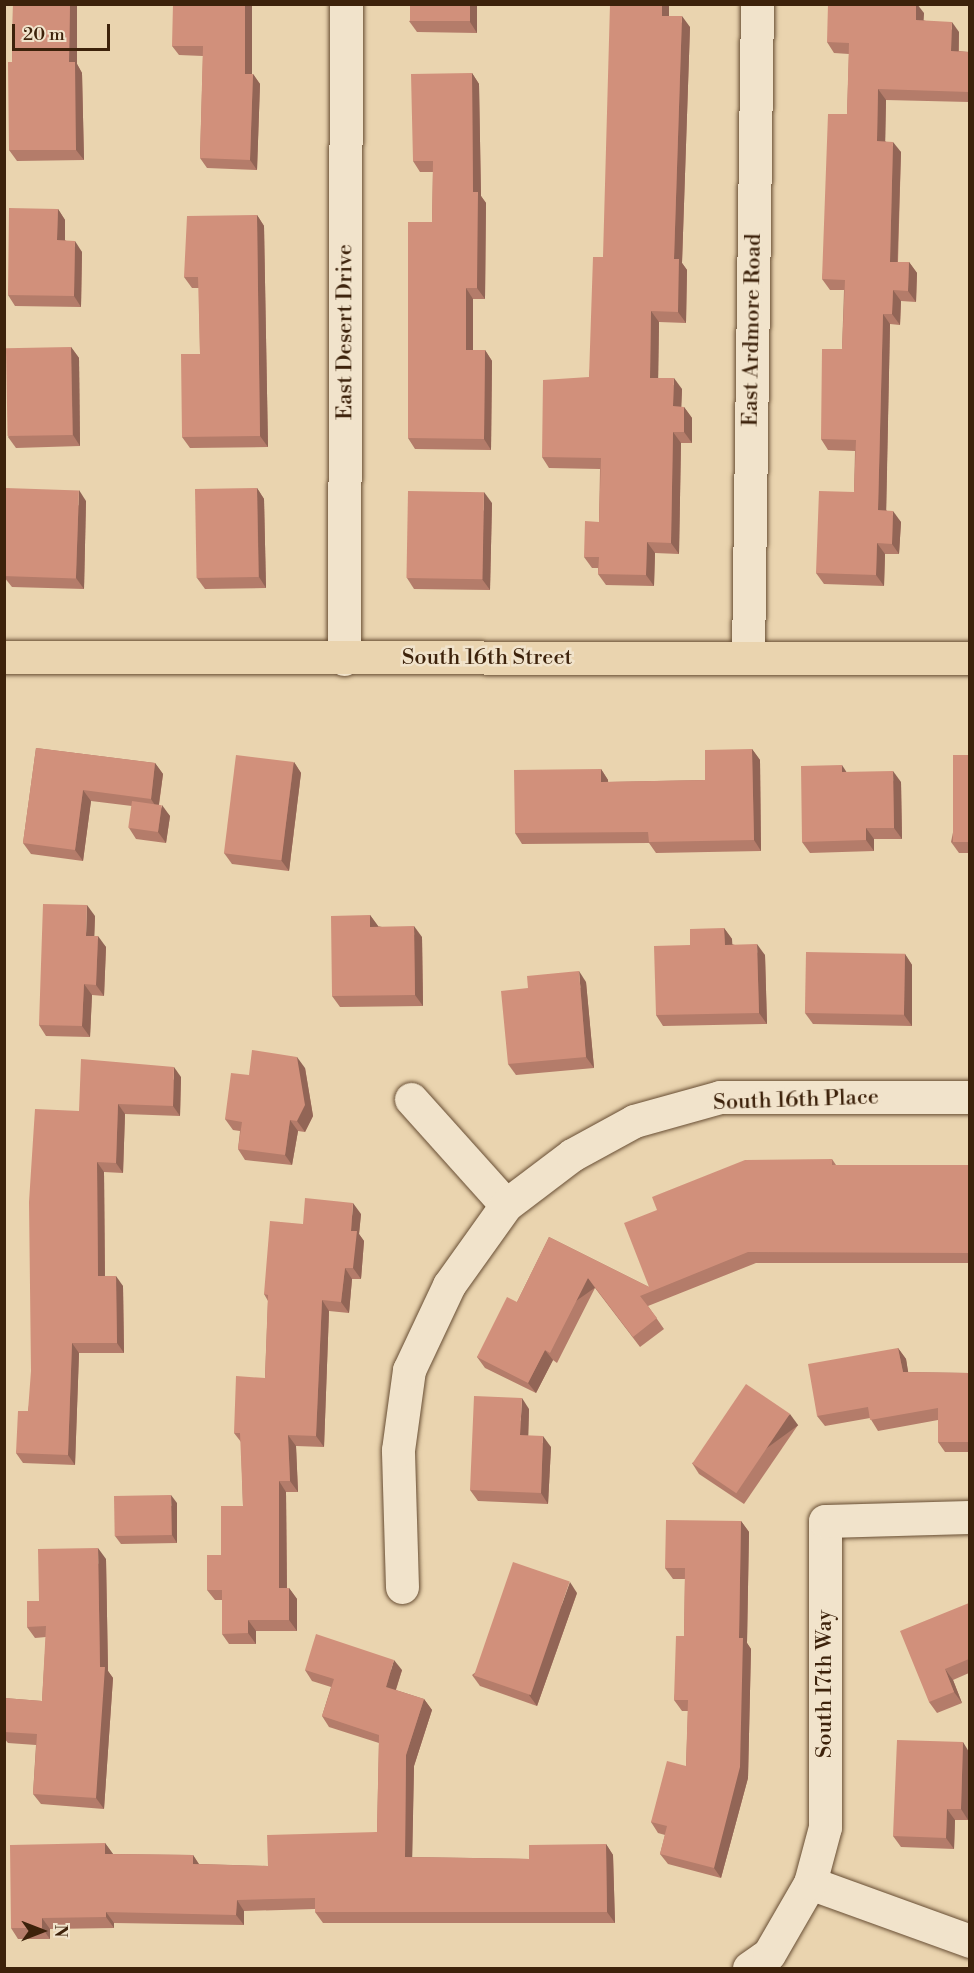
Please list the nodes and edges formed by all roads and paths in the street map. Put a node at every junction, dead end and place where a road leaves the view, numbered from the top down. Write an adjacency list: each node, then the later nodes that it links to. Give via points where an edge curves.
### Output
1 (346, 4): 6 (street, East Desert Drive)
2 (757, 4): 3 (street, East Ardmore Road)
3 (748, 656): 5 (main road, South 16th Street); 6 (main road, South 16th Street)
4 (4, 657): 6 (main road, South 16th Street)
5 (969, 658)
6 (344, 659)
7 (969, 1097): 9 (street, South 16th Place, via 720,1097 634,1121 572,1155)
8 (411, 1099): 9 (street)
9 (506, 1205): 11 (street, South 16th Place, via 449,1285 410,1370 398,1450)
10 (969, 1517): 12 (street, South 17th Way, via 825,1521 825,1827)
11 (402, 1587)
12 (810, 1883): 13 (street); 14 (street, South 17th Way, via 769,1954)
13 (969, 1941)
14 (749, 1968)

